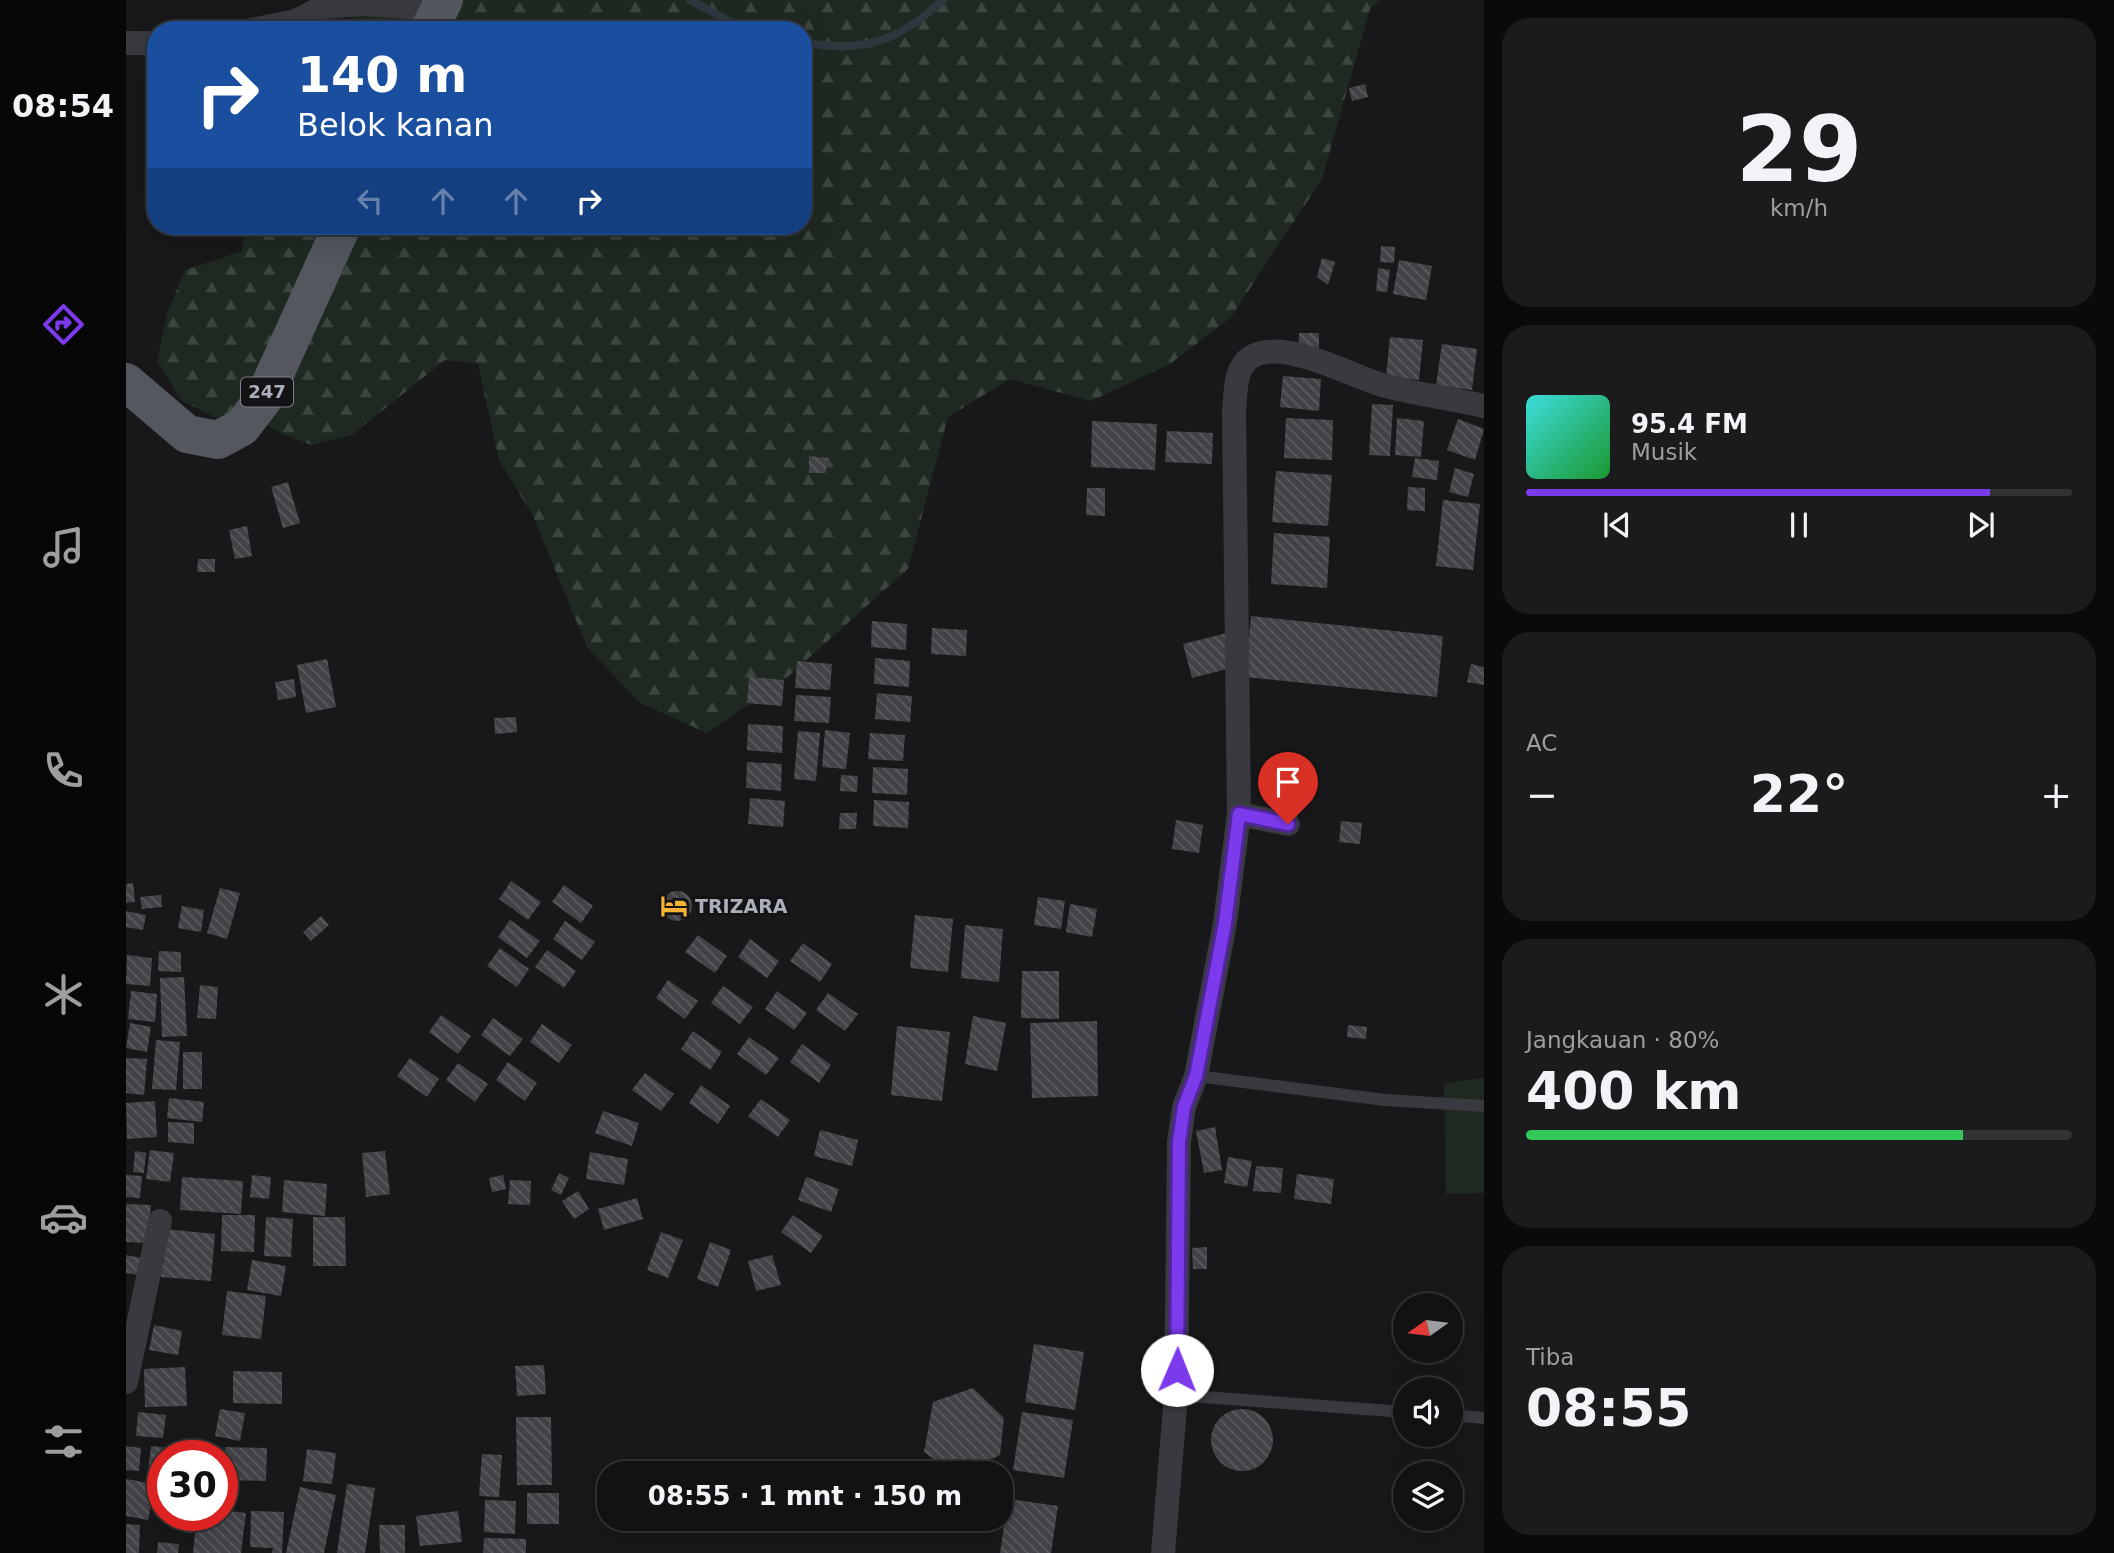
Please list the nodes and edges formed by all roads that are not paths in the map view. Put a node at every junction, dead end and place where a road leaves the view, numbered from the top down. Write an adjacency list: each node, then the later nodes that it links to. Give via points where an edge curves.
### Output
1 (437, 13): 2 (street, via 364,4 323,7)
2 (296, 21)
3 (126, 43): 4 (street)
4 (147, 43)
5 (338, 235): 6 (main road, 247, via 264,398 242,427 218,440 187,434)
6 (126, 382)
7 (1484, 406): 8 (street, via 1380,384 1304,356 1271,351 1251,357 1238,374 1234,411)
8 (1239, 814): 9 (street); 10 (street, via 1225,923)
9 (1288, 824)
10 (1196, 1076): 11 (lane, via 1385,1100); 14 (street, via 1184,1107 1179,1142)
11 (1484, 1106)
12 (160, 1221): 13 (street)
13 (126, 1382)
14 (1177, 1395): 15 (lane); 18 (street)
15 (1393, 1411)
16 (1463, 1416): 17 (lane)
17 (1484, 1418)
18 (1163, 1553)

